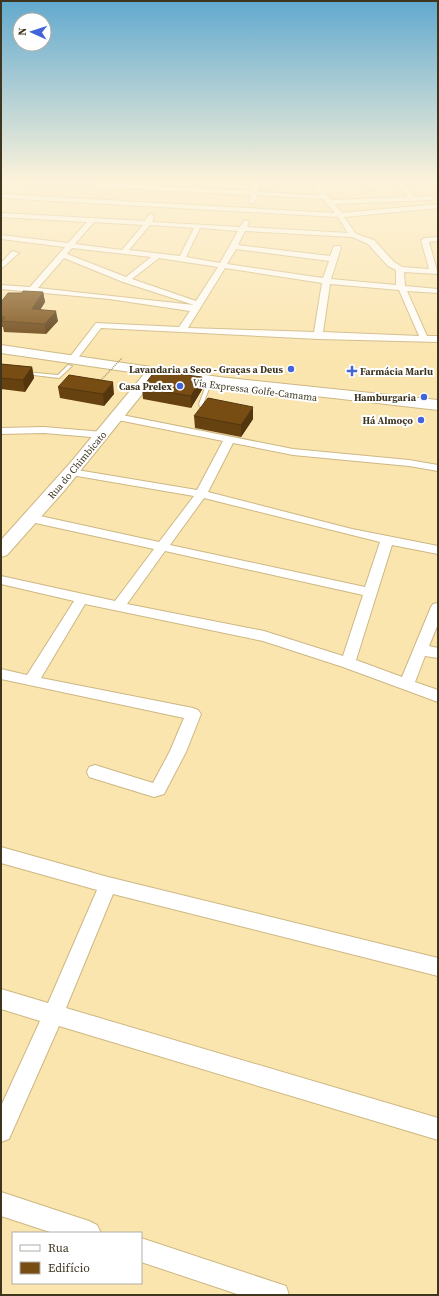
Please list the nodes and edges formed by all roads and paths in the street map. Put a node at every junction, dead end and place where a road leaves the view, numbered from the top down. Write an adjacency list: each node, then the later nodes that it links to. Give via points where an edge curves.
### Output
1 (28, 240): 8 (street)
2 (75, 240): 8 (street)
3 (134, 240): 11 (street)
4 (191, 240): 15 (street)
5 (238, 240): 9 (street)
6 (367, 240): 19 (street, via 391,264)
7 (425, 240): 20 (street)
8 (70, 246): 11 (street); 13 (street)
9 (234, 247): 16 (street); 17 (street)
10 (337, 248): 16 (street)
11 (125, 252): 14 (street)
12 (16, 253): 18 (street)
13 (62, 255): 21 (street); 25 (street)
14 (158, 256): 15 (street); 21 (street)
15 (182, 259): 17 (street)
16 (333, 259): 22 (street)
17 (222, 265): 22 (street); 27 (street)
18 (1, 267)
19 (400, 269): 20 (street); 24 (street, via 400,284)
20 (436, 271)
21 (126, 280): 27 (street)
22 (326, 281): 24 (street); 29 (street)
23 (1, 287): 25 (street)
24 (403, 288): 26 (street); 30 (street)
25 (32, 290): 27 (street)
26 (438, 291)
27 (196, 306): 28 (street)
28 (182, 330): 29 (street); 35 (street, via 99,324)
29 (318, 336): 30 (street)
30 (424, 338): 31 (street)
31 (438, 339)
32 (1, 349): 35 (highway, Via Expressa Golfe-Camama)
33 (1, 356): 35 (highway, Via Expressa Golfe-Camama)
34 (122, 358): 38 (path, bridge)
35 (71, 363): 36 (lane, via 58,377); 37 (highway, Via Expressa Golfe-Camama); 40 (highway, Via Expressa Golfe-Camama)
36 (22, 373)
37 (149, 377): 39 (highway, Via Expressa Golfe-Camama); 43 (street, Rua do Chimbicato)
38 (101, 380)
39 (209, 384): 41 (lane, via 201,404); 42 (highway, Via Expressa Golfe-Camama)
40 (438, 405)
41 (218, 409)
42 (438, 411)
43 (117, 417): 45 (street, Rua do Chimbicato); 46 (street)
44 (1, 431): 45 (street, via 44,430)
45 (103, 435): 48 (street, Rua do Chimbicato)
46 (229, 440): 47 (street, via 293,452); 49 (street)
47 (438, 468)
48 (71, 472): 49 (street); 50 (street, Rua do Chimbicato)
49 (201, 494): 51 (street); 52 (street)
50 (31, 518): 52 (street); 54 (street, Rua do Chimbicato)
51 (387, 540): 53 (street); 56 (street)
52 (162, 548): 56 (street); 58 (street)
53 (438, 550)
54 (1, 551)
55 (1, 580): 57 (street)
56 (371, 593): 62 (street)
57 (82, 599): 58 (street); 64 (street)
58 (118, 606): 62 (street, via 264,636)
59 (438, 607): 60 (street)
60 (422, 650): 61 (street); 65 (street)
61 (438, 653)
62 (348, 663): 65 (street)
63 (1, 674): 64 (street)
64 (31, 682): 67 (street, via 193,714 178,752 158,789 154,790)
65 (406, 685): 66 (street)
66 (438, 696)
67 (95, 772)
68 (1, 855): 69 (street)
69 (108, 885): 70 (street); 72 (street)
70 (438, 967)
71 (1, 999): 72 (street)
72 (54, 1014): 73 (street); 74 (street)
73 (438, 1129)
74 (1, 1131)
75 (1, 1204): 76 (street)
76 (86, 1232)
77 (142, 1250): 78 (street)
78 (277, 1295)

